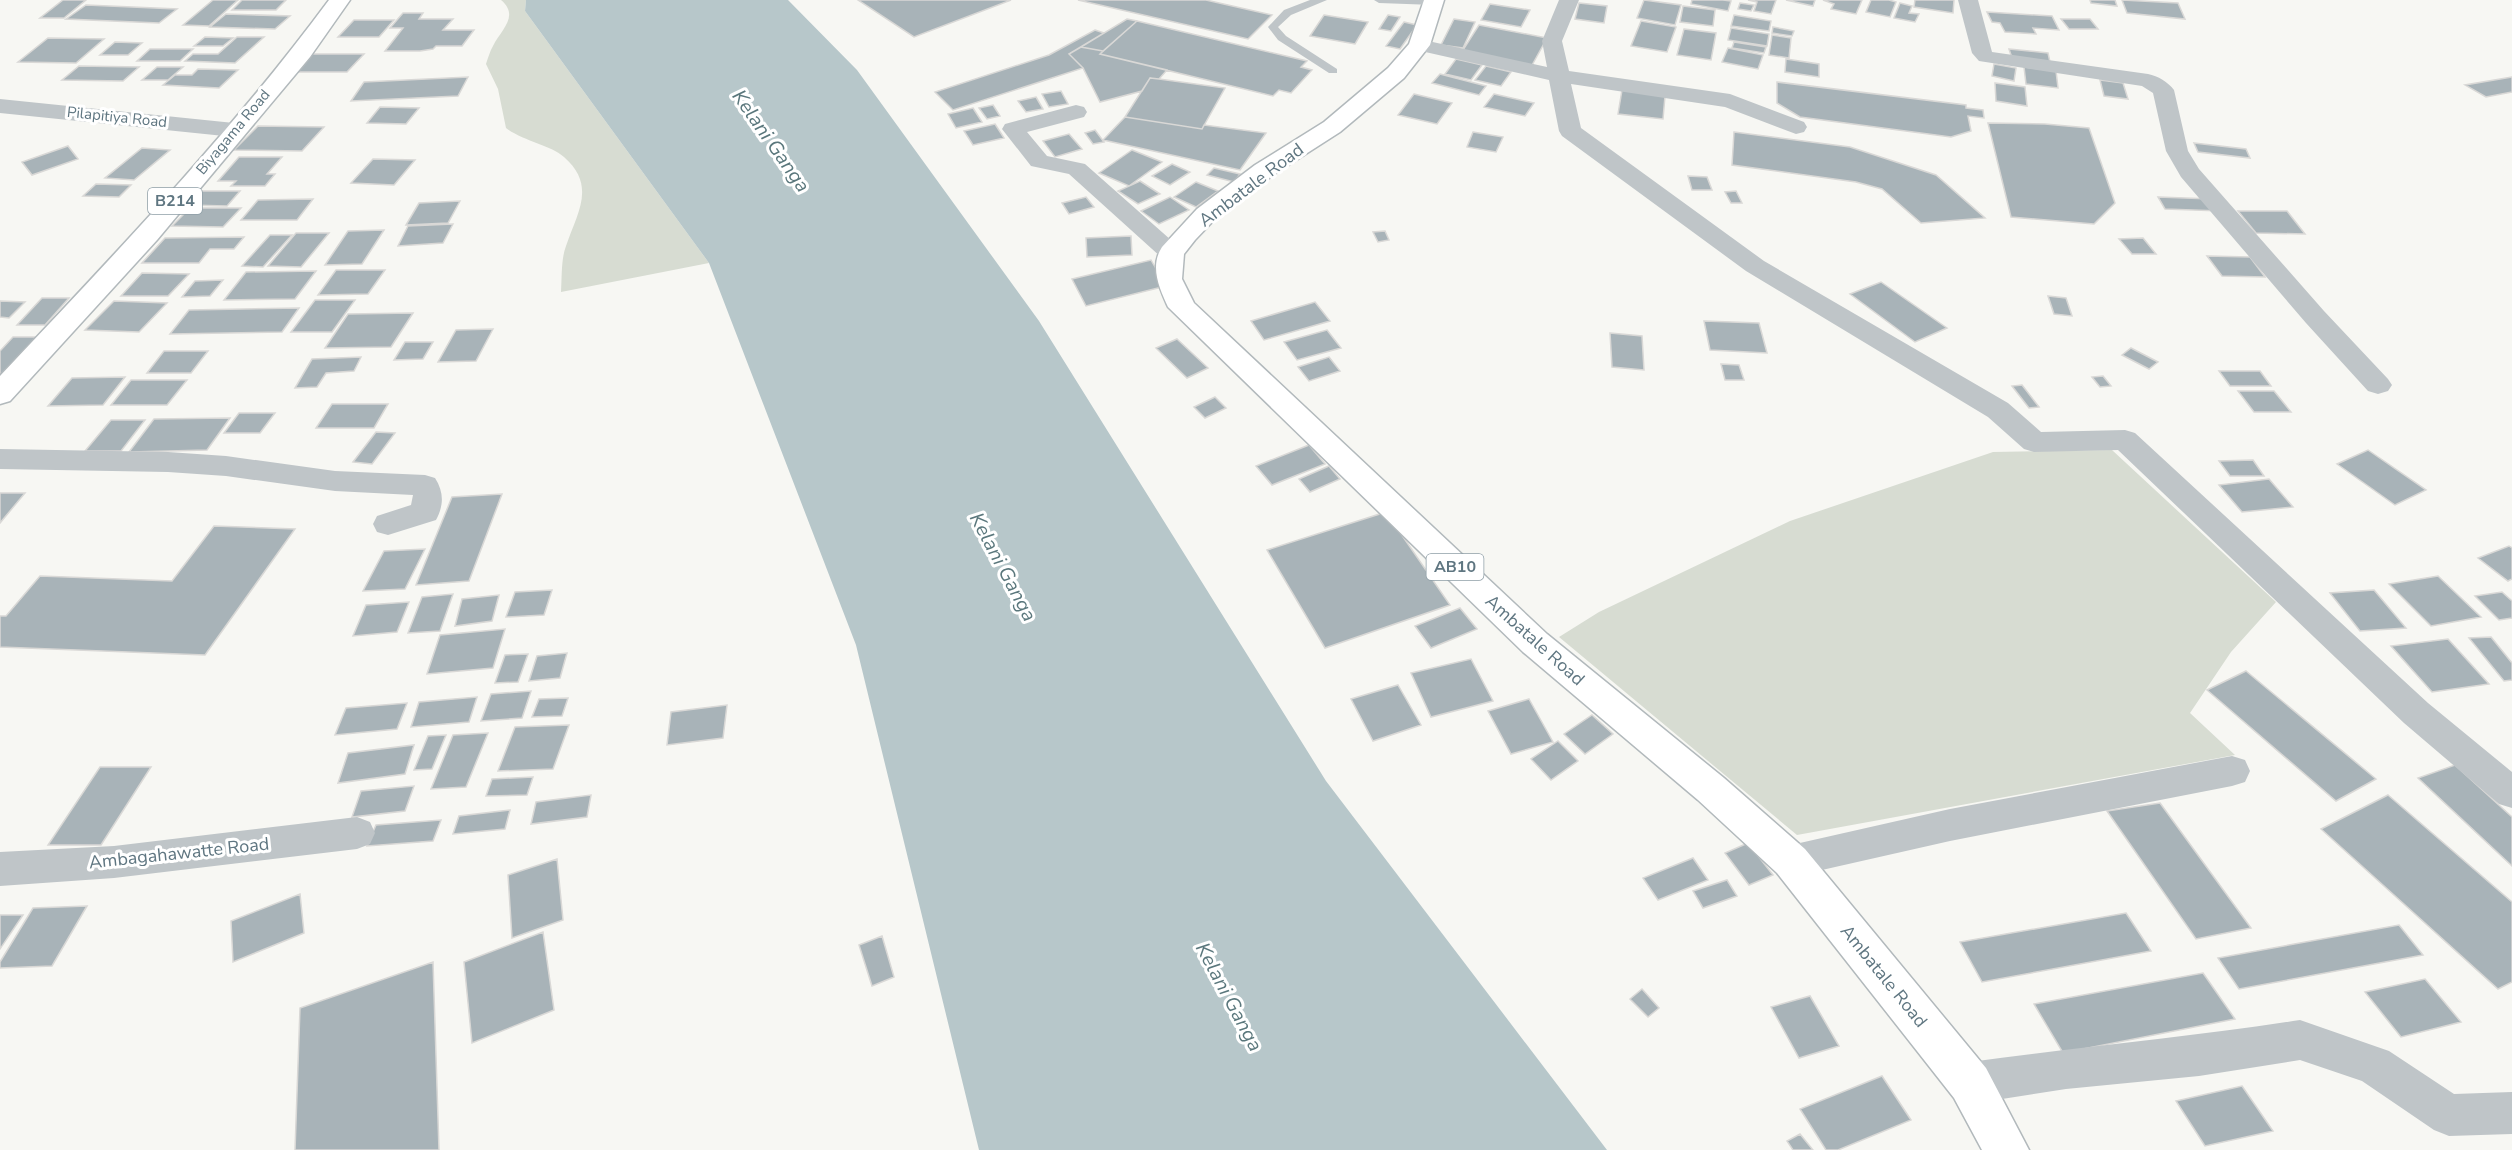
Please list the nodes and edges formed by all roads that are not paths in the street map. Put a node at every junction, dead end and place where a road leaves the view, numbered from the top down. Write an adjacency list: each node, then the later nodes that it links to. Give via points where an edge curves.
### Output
1 (340, 0): 13 (main road, Biyagama Road / B214, via 302,52)
2 (1322, 0): 8 (lane, via 1293,9 1273,27 1282,38)
3 (1379, 0): 6 (lane)
4 (1569, 0): 9 (street, via 1552,41)
5 (1968, 0): 15 (street, via 1986,57 2158,84 2163,90 2177,151 2188,172)
6 (1434, 1): 7 (main road, Ambatale Road)
7 (1419, 45): 9 (street); 14 (main road, Ambatale Road, via 1396,74 1332,127 1264,170 1206,214)
8 (1333, 71)
9 (1559, 76): 12 (street, via 1730,101); 20 (street, via 1570,131 1755,266 1998,410 2034,442 2125,440 2416,713)
10 (0, 105): 13 (street, Pilapitiya Road)
11 (1076, 112): 14 (street, via 1013,129 1039,161 1077,170)
12 (1796, 127)
13 (234, 130): 16 (main road, Biyagama Road / B214, via 148,235)
14 (1172, 253): 22 (main road, Ambatale Road / AB10, via 1169,279 1182,307 1215,341 1535,643 1712,789)
15 (2378, 385)
16 (0, 394)
17 (0, 459): 18 (street, via 168,462 335,481 424,485 428,493 425,512)
18 (388, 525)
19 (2232, 771): 22 (street, via 1950,825)
20 (2512, 793)
21 (357, 832): 23 (street, Ambagahawatte Road, via 114,862)
22 (1791, 861): 24 (main road, Ambatale Road / AB10)
23 (0, 869)
24 (1970, 1083): 25 (street, via 2300,1040 2374,1065 2449,1115); 26 (main road, Ambatale Road / AB10)
25 (2512, 1113)
26 (2006, 1150)

